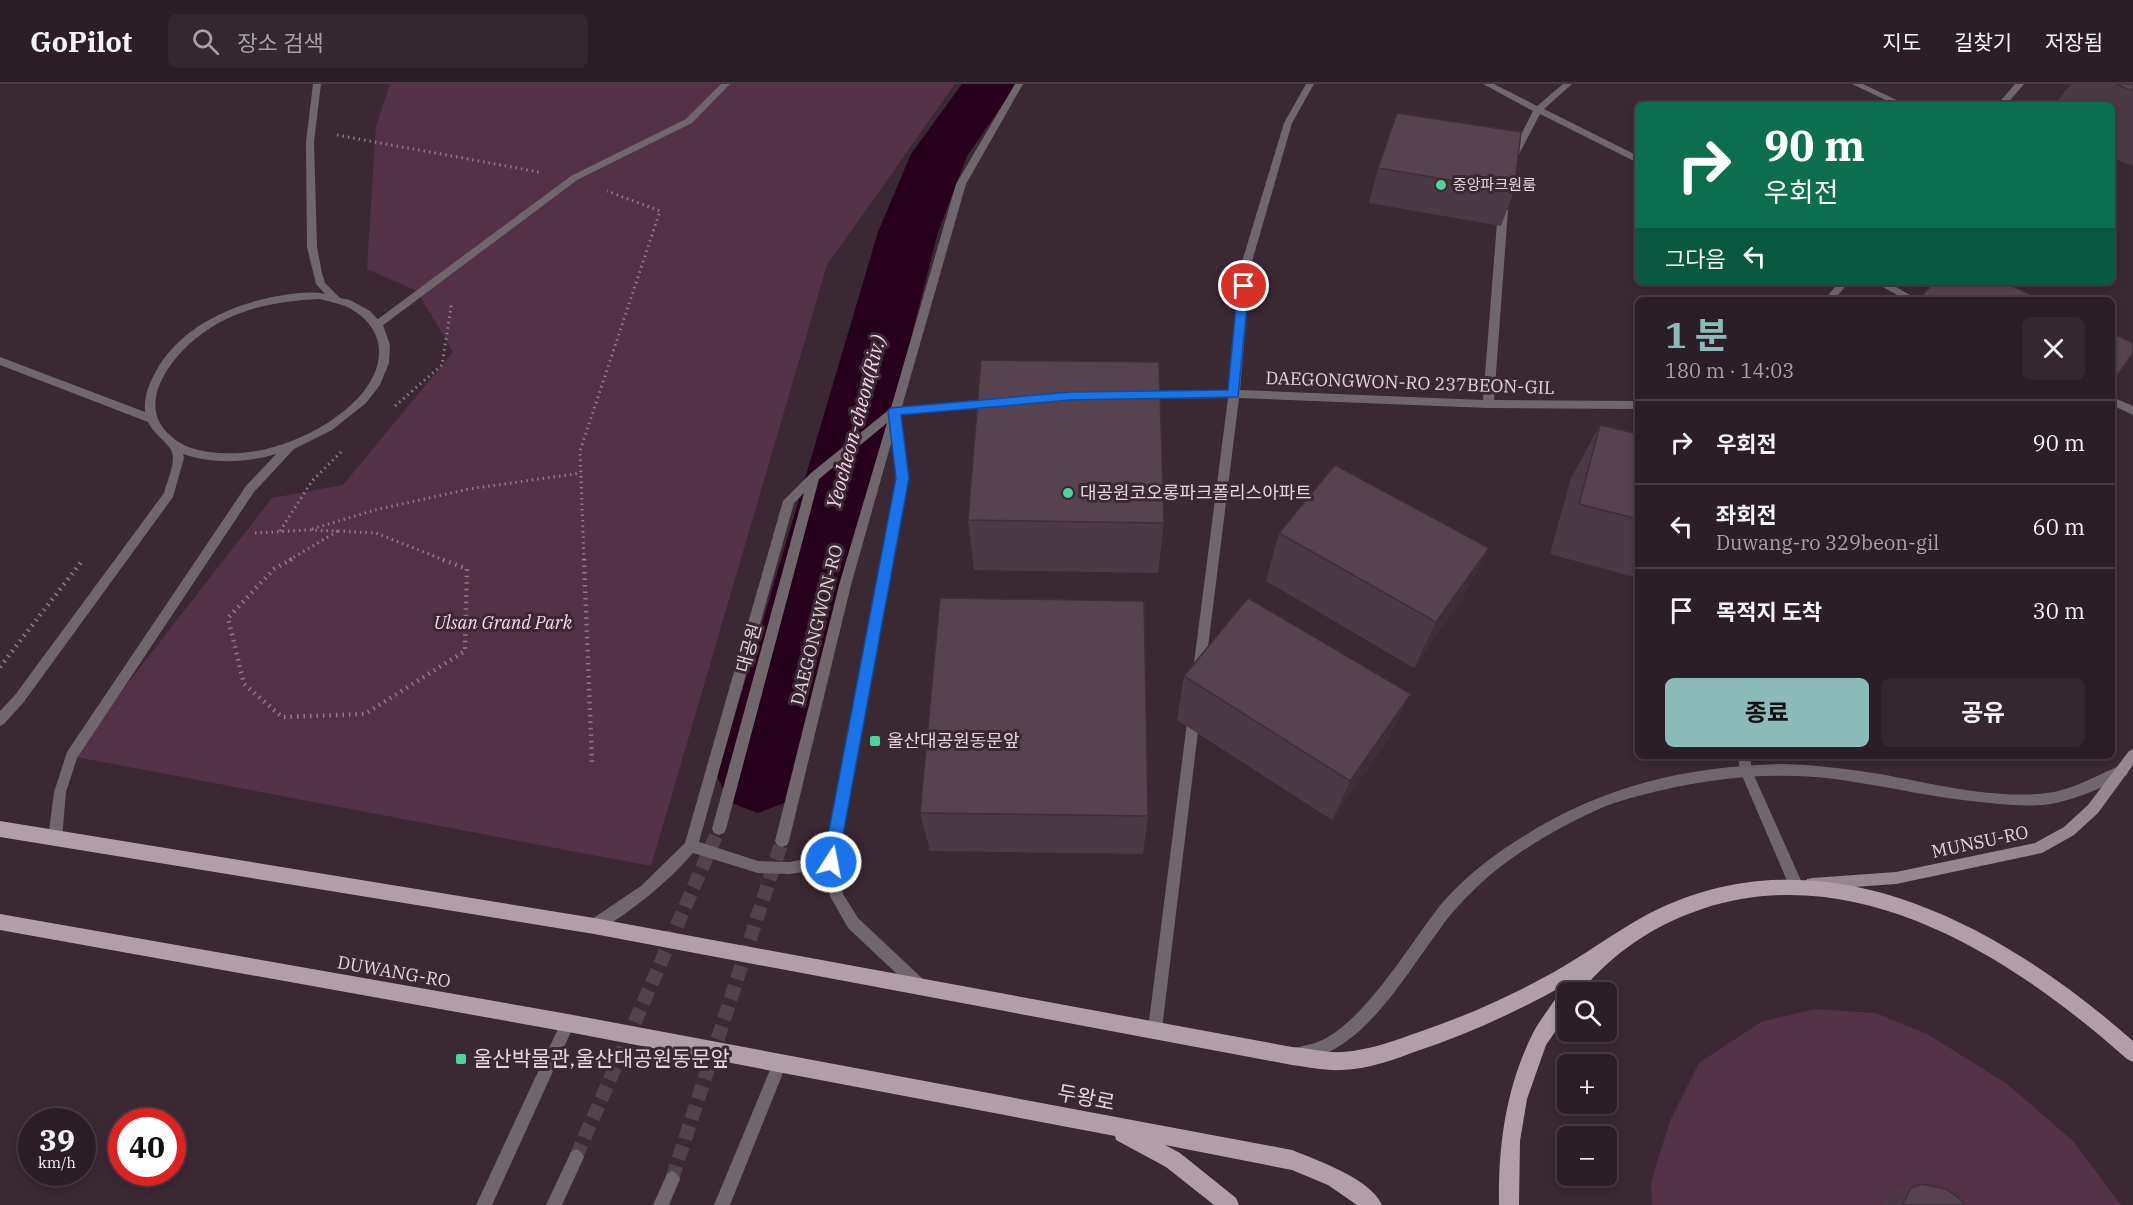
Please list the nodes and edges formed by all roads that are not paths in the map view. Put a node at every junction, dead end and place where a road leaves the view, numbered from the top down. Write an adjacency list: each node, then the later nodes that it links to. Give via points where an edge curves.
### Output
1 (317, 84): 19 (street, via 311,130 312,247 321,284)
2 (726, 84): 20 (street, via 689,121 574,178)
3 (1019, 84): 28 (street, DAEGONGWON-RO, via 962,184)
4 (1310, 84): 22 (street, via 1288,123 1246,265)
5 (1487, 84): 11 (street)
6 (1568, 84): 11 (street)
7 (1856, 84): 9 (street)
8 (2020, 84): 10 (street)
9 (1896, 102)
10 (2004, 102)
11 (1538, 110): 12 (street); 13 (street)
12 (1635, 158)
13 (1508, 167)
14 (1504, 202): 26 (street)
15 (1842, 285): 17 (street)
16 (1885, 285): 18 (street)
17 (1832, 297)
18 (1908, 297)
19 (335, 298): 20 (street, via 363,310); 30 (street, via 305,296 268,301 231,313 188,339 162,367 152,391)
20 (378, 324): 31 (street, via 384,335 384,360 372,388 343,417)
21 (0, 361): 30 (street)
22 (1234, 394): 23 (street, DAEGONGWON-RO 237BEON-GIL); 26 (street, DAEGONGWON-RO 237BEON-GIL); 53 (street)
23 (1129, 395)
24 (1000, 402): 28 (street)
25 (2115, 402): 29 (street)
26 (1488, 404): 27 (street, DAEGONGWON-RO 237BEON-GIL)
27 (1635, 405)
28 (894, 411): 33 (street); 42 (street, DAEGONGWON-RO, via 845,585); 44 (street, via 902,478)
29 (2133, 411)
30 (152, 420): 32 (street)
31 (292, 445): 32 (street, via 249,456 227,457); 41 (street, via 250,489 71,756 60,792)
32 (175, 446): 34 (street, via 179,458 169,494)
33 (814, 476): 40 (street, 대공원); 43 (street, via 789,501)
34 (0, 720)
35 (2133, 755): 38 (main road, MUNSU-RO)
36 (1744, 759): 37 (street)
37 (1746, 771): 38 (street, via 1811,771 1959,796 2041,800 2085,789); 45 (street); 55 (street, via 1661,784 1600,801 1538,833 1492,865 1451,904 1384,993 1354,1025 1325,1047)
38 (2123, 771): 45 (main road, MUNSU-RO, via 2093,809 2069,831 2037,849 1896,878)
39 (0, 829): 41 (main road)
40 (719, 829)
41 (55, 839): 47 (main road)
42 (782, 841)
43 (691, 846): 44 (street, via 758,867 789,868); 47 (street, via 649,889)
44 (831, 862): 50 (street, via 837,896 853,923)
45 (1796, 885): 48 (main road, via 1754,888 1707,898 1661,916); 54 (main road, via 1842,891 1898,906 1946,926 2007,957 2067,997)
46 (0, 922): 52 (main road, DUWANG-RO)
47 (594, 926): 50 (main road)
48 (1609, 948): 49 (main road); 55 (main road, via 1507,1008 1439,1035 1378,1055 1345,1060)
49 (1579, 982)
50 (919, 985): 53 (main road)
51 (1557, 1011): 66 (main road, via 1540,1038 1517,1098 1507,1167)
52 (568, 1023): 56 (main road, DUWANG-RO); 60 (street)
53 (1155, 1029): 55 (main road)
54 (2133, 1053)
55 (1292, 1056)
56 (780, 1063): 57 (main road, 두왕로); 63 (street)
57 (1110, 1125): 64 (main road, via 1173,1160); 65 (main road, 두왕로, via 1292,1160 1325,1172)
58 (576, 1157): 61 (street)
59 (672, 1179): 62 (street)
60 (484, 1205)
61 (554, 1205)
62 (661, 1205)
63 (722, 1205)
64 (1229, 1205)
65 (1372, 1205)
66 (1509, 1205)

